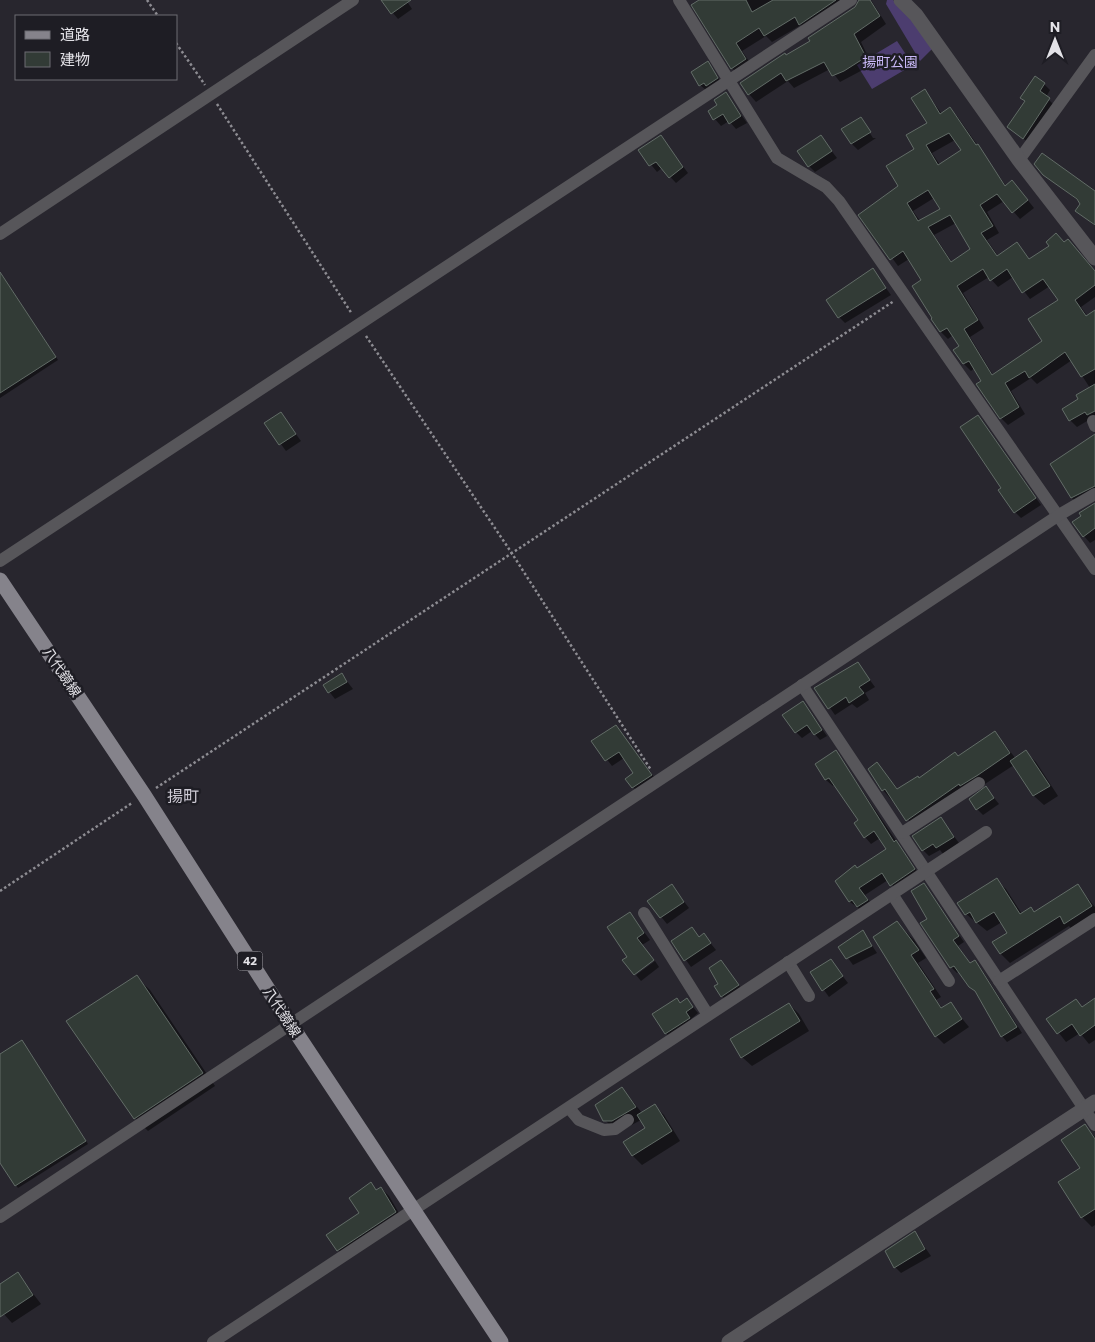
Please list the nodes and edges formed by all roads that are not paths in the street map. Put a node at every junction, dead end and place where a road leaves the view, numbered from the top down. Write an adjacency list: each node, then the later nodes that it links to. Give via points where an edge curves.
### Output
1 (353, 0): 8 (street)
2 (679, 0): 6 (street)
3 (851, 0): 6 (street)
4 (901, 0): 7 (street, via 916,15)
5 (1095, 55): 7 (street)
6 (728, 80): 11 (street, via 777,158 826,187 839,201); 12 (street)
7 (1020, 160): 9 (street)
8 (0, 234)
9 (1095, 258)
10 (1095, 494): 11 (street)
11 (1059, 515): 13 (street); 15 (street)
12 (0, 561)
13 (1095, 569)
14 (0, 580): 28 (main road, 八代鏡線 / 42, via 144,795)
15 (802, 685): 18 (street); 28 (street)
16 (979, 783): 18 (street)
17 (986, 832): 19 (street)
18 (902, 833): 19 (street)
19 (926, 871): 20 (street); 25 (street)
20 (892, 894): 23 (street); 24 (street)
21 (644, 913): 27 (street)
22 (1095, 919): 25 (street)
23 (788, 962): 26 (street); 27 (street)
24 (949, 980)
25 (999, 981): 29 (street)
26 (809, 996)
27 (708, 1015): 30 (street)
28 (291, 1025): 33 (main road, 八代鏡線 / 42); 34 (street)
29 (1090, 1105): 32 (street); 37 (street)
30 (569, 1108): 31 (street, via 578,1120 604,1130 615,1129); 33 (street)
31 (628, 1120)
32 (1095, 1125)
33 (413, 1209): 35 (street); 36 (main road, 八代鏡線 / 42)
34 (0, 1217)
35 (213, 1342)
36 (501, 1342)
37 (729, 1342)

